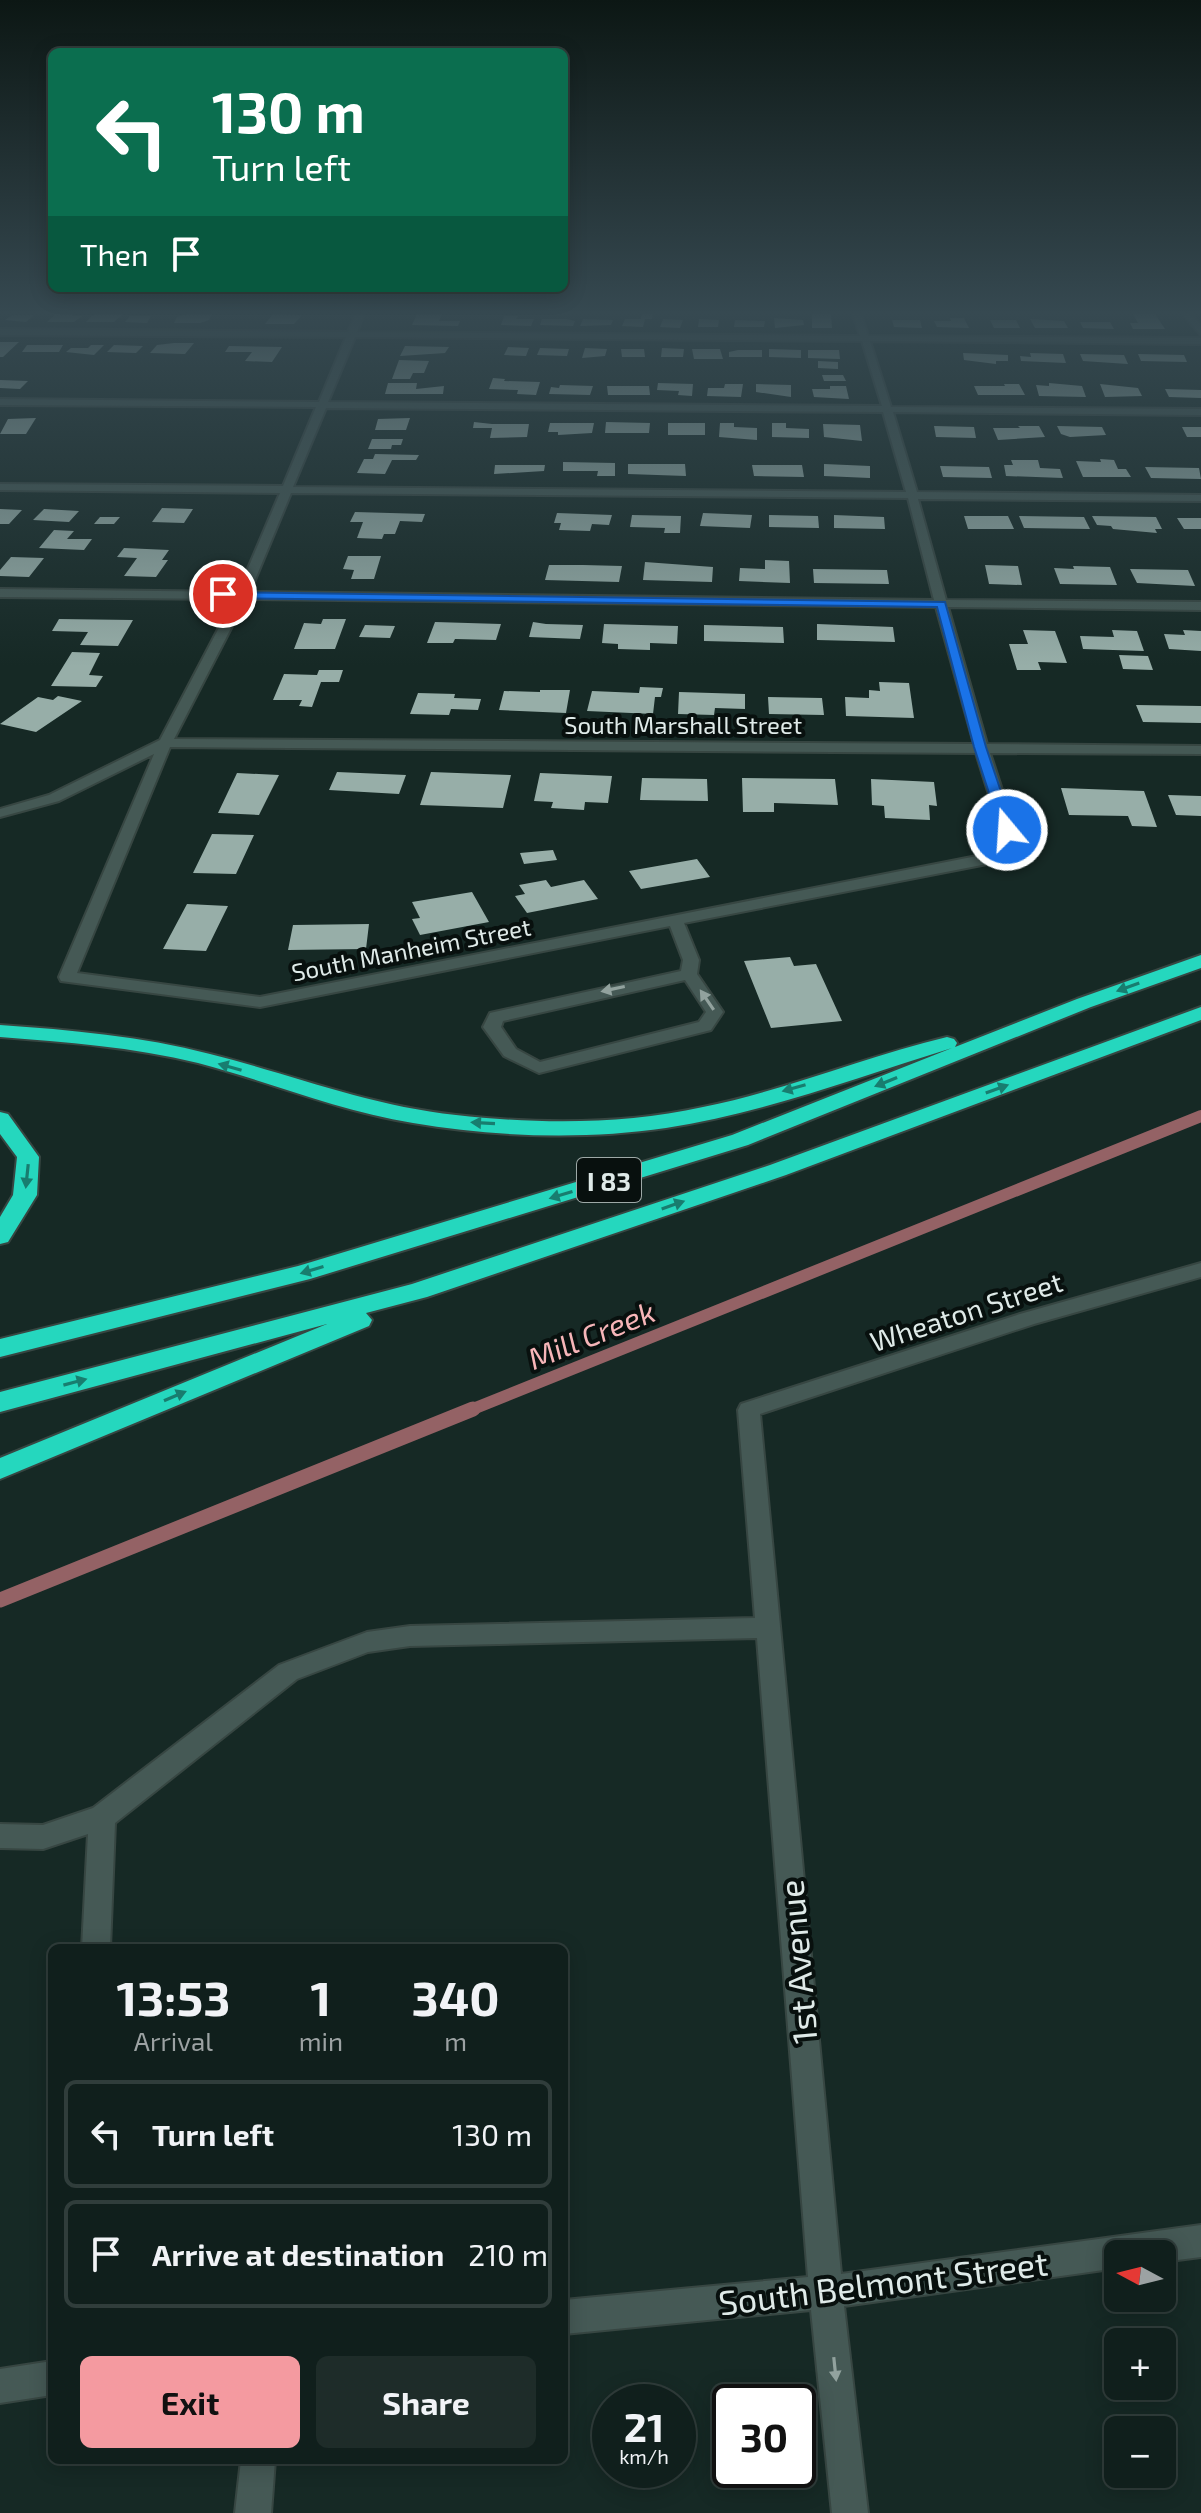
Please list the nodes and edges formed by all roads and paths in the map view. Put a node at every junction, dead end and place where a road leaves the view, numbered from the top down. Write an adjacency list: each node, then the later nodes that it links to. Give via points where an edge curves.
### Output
1 (310, 431): 4 (street)
2 (893, 431): 5 (street)
3 (0, 487): 4 (street)
4 (286, 490): 5 (street); 8 (street)
5 (912, 495): 6 (street); 9 (street)
6 (1201, 498)
7 (0, 593): 8 (street)
8 (243, 595): 9 (street); 11 (street)
9 (941, 604): 10 (street); 12 (street)
10 (1201, 606)
11 (165, 743): 12 (street, South Marshall Street); 14 (street, via 54,798); 15 (street, South Manheim Street, via 67,977 260,1002)
12 (980, 747): 13 (street, South Marshall Street); 15 (street, South Manheim Street, via 1007,830 1006,848 987,859)
13 (1201, 750)
14 (0, 813)
15 (676, 922): 17 (street, via 691,960)
16 (1201, 961): 18 (highway, I 83, one-way to 18)
17 (689, 974): 17 (street, one-way to 17, via 496,1017 492,1027 496,1040 519,1060 539,1068 705,1026 715,1012)
18 (1084, 1003): 20 (highway, one-way to 20, via 702,1115 626,1126 474,1123 378,1110 182,1053 91,1037); 25 (highway, I 83, one-way to 25, via 740,1140 301,1273)
19 (1201, 1013): 23 (highway, I 83, one-way to 19, via 778,1170)
20 (0, 1031)
21 (0, 1119): 22 (highway, one-way to 22, via 28,1157 25,1195)
22 (0, 1236)
23 (511, 1260): 26 (highway, I 83, one-way to 23, via 418,1291); 28 (highway, one-way to 23)
24 (1201, 1270): 27 (street, Wheaton Street, via 1027,1319)
25 (0, 1348)
26 (0, 1402)
27 (749, 1410): 29 (street, 1st Avenue)
28 (0, 1469)
29 (768, 1628): 30 (street, via 410,1636 367,1642 288,1672); 34 (street, 1st Avenue)
30 (102, 1817): 31 (street, via 43,1837); 32 (street)
31 (0, 1836)
32 (96, 1944)
33 (1201, 2241): 34 (street, South Belmont Street)
34 (826, 2292): 35 (street, South Belmont Street); 40 (street, 1st Avenue, one-way to 40)
35 (568, 2317)
36 (48, 2379): 37 (street)
37 (0, 2386)
38 (258, 2464): 39 (street)
39 (253, 2513)
40 (850, 2513)

